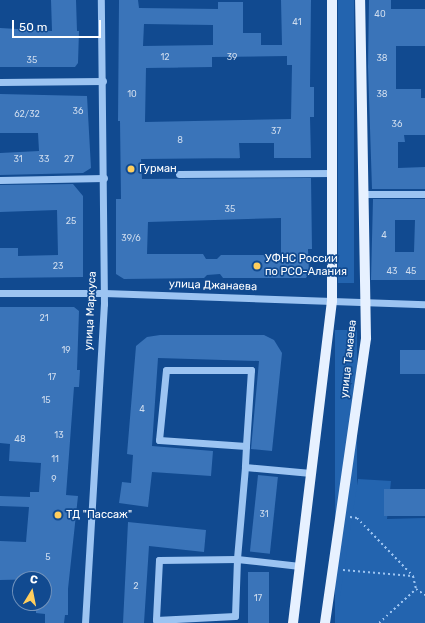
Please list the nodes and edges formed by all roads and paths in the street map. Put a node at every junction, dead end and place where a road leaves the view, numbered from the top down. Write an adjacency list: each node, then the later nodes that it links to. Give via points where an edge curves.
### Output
1 (101, 0): 4 (street, улица Маркуса)
2 (332, 0): 6 (main road)
3 (360, 0): 10 (main road, улица Тамаева)
4 (103, 81): 5 (street); 8 (street, улица Маркуса)
5 (0, 82)
6 (332, 173): 7 (street); 14 (main road)
7 (179, 174)
8 (104, 178): 9 (street); 13 (street, улица Маркуса)
9 (0, 180)
10 (364, 194): 11 (street); 15 (main road, улица Тамаева)
11 (425, 194)
12 (0, 293): 13 (street, улица Джанаева)
13 (104, 293): 14 (street, улица Джанаева); 27 (street, улица Маркуса)
14 (332, 301): 15 (street, улица Джанаева); 19 (main road)
15 (366, 303): 16 (street, улица Джанаева); 20 (main road, улица Тамаева, via 366,338)
16 (425, 304)
17 (246, 446): 17 (street, via 251,370 166,370 159,440); 18 (street)
18 (245, 466): 19 (street); 21 (street)
19 (311, 473): 22 (main road)
20 (340, 517): 23 (main road, улица Тамаева); 24 (path, via 357,518)
21 (237, 559): 21 (street, via 235,616 156,620 159,560); 22 (street)
22 (300, 566): 28 (main road)
23 (333, 569): 24 (path); 29 (main road, улица Тамаева)
24 (413, 576): 25 (path)
25 (416, 589): 26 (path); 30 (path)
26 (425, 595)
27 (85, 623)
28 (293, 623)
29 (325, 623)
30 (379, 623)

